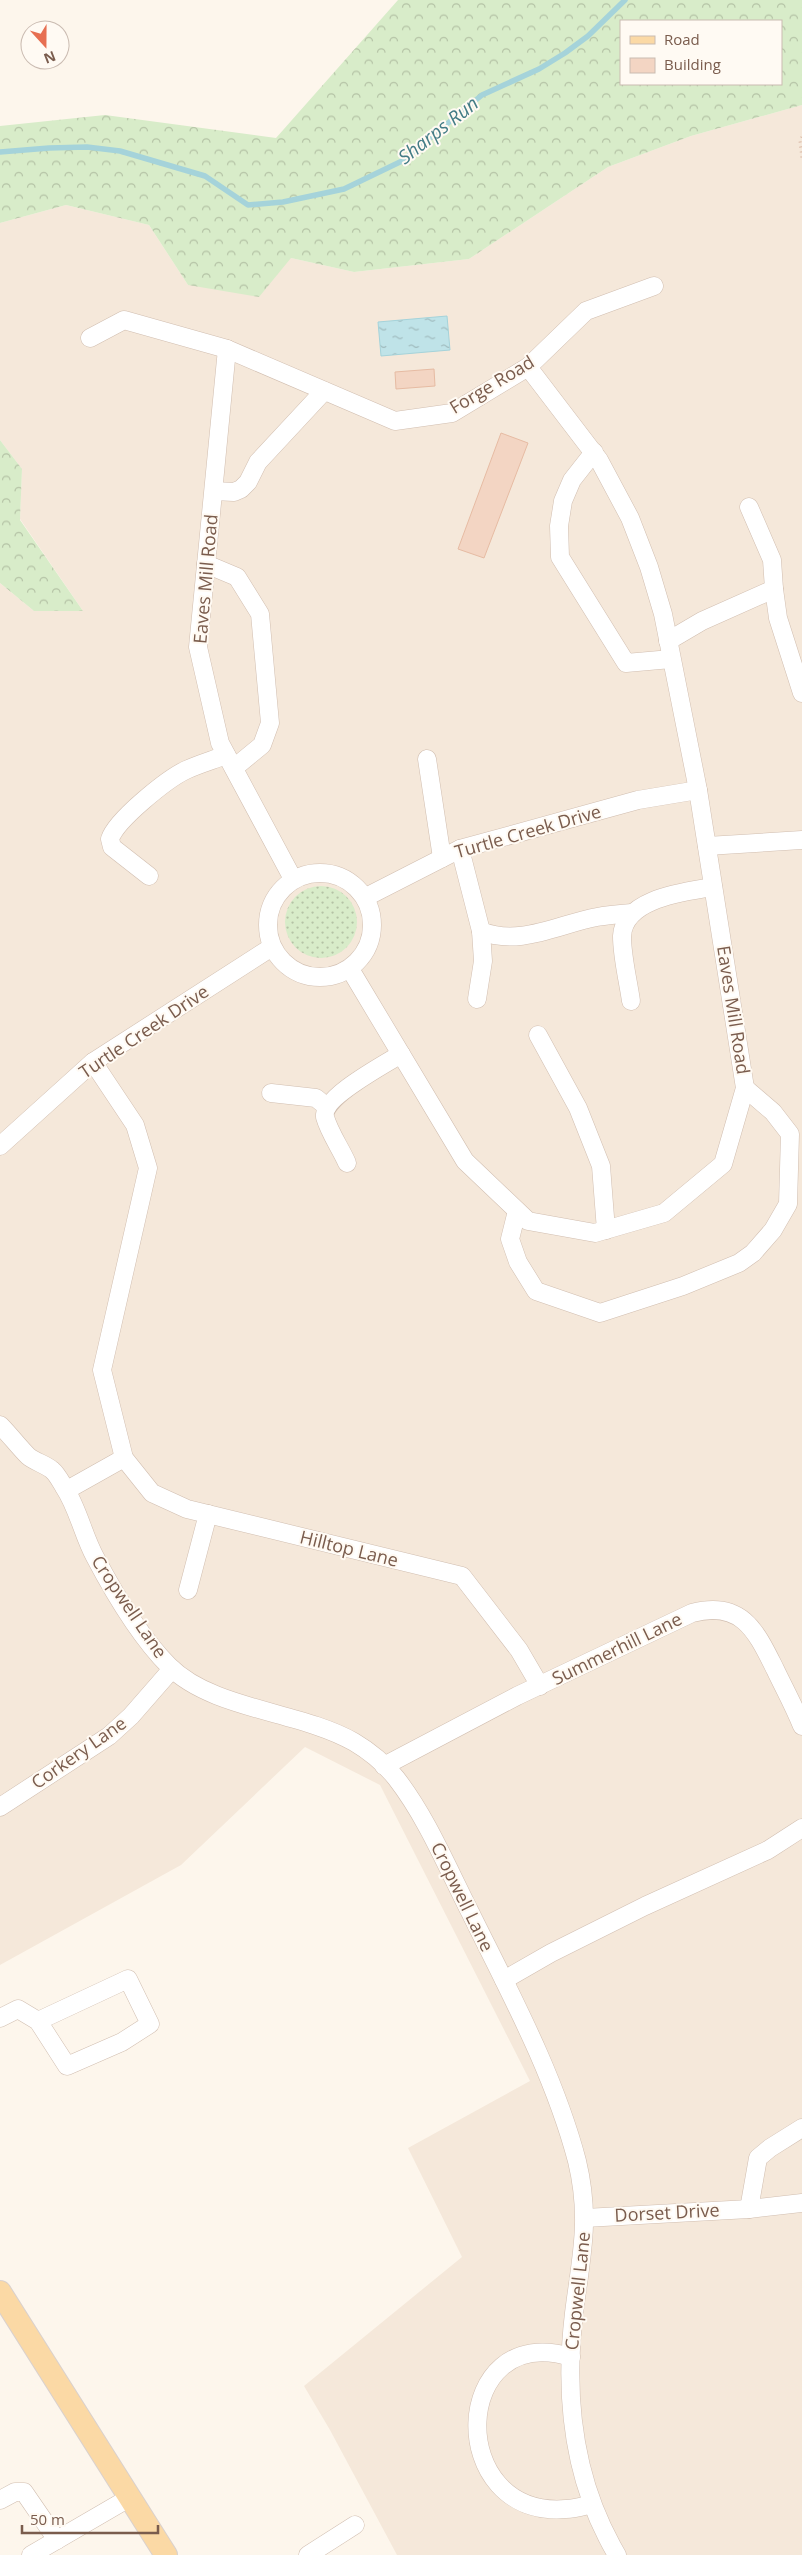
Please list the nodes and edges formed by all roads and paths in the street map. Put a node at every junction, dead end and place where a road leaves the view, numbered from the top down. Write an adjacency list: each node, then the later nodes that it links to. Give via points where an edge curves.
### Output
1 (802, 137): 2 (path)
2 (802, 159)
3 (654, 286): 6 (street, Forge Road, via 586,311)
4 (90, 338): 5 (street, Forge Road, via 124,320)
5 (227, 349): 7 (street, Forge Road); 9 (street, Eaves Mill Road)
6 (528, 367): 7 (street, Forge Road, via 452,413 396,421); 8 (street, Eaves Mill Road)
7 (324, 391): 9 (street, via 258,462 241,489 234,492)
8 (594, 452): 13 (street, Eaves Mill Road, via 630,518 649,567 663,614); 13 (street, via 572,480 562,501 560,556 626,663)
9 (214, 490): 11 (street, Eaves Mill Road)
10 (749, 507): 12 (street, via 772,560)
11 (206, 564): 16 (street, Eaves Mill Road, via 198,647 220,743); 16 (street, via 237,577 260,614 270,723 262,745)
12 (774, 589): 13 (street, via 702,621); 14 (street, via 778,618)
13 (669, 650): 17 (street, Eaves Mill Road)
14 (802, 693)
15 (427, 759): 21 (street)
16 (230, 762): 22 (street, via 185,770 141,804 112,833 112,846); 23 (street, Eaves Mill Road)
17 (698, 790): 19 (street, Eaves Mill Road); 20 (street, Turtle Creek Drive, via 638,800)
18 (802, 840): 19 (street)
19 (707, 846): 24 (street, Eaves Mill Road)
20 (460, 848): 21 (street, Turtle Creek Drive); 27 (street)
21 (442, 858): 25 (street, Turtle Creek Drive)
22 (149, 876)
23 (293, 879): 25 (street, via 319,872 346,878); 28 (street, via 278,892 269,909 267,928)
24 (713, 887): 26 (street, via 662,897); 35 (street, Eaves Mill Road)
25 (366, 896): 29 (street, via 373,916 372,936 364,954)
26 (632, 913): 27 (street, via 597,917 504,938); 31 (street, via 622,934)
27 (481, 931): 30 (street, via 483,960)
28 (272, 947): 29 (street, via 286,965 306,975 329,977); 34 (street, Turtle Creek Drive)
29 (350, 969): 33 (street, Eaves Mill Road)
30 (477, 999)
31 (631, 1001)
32 (538, 1035): 41 (street, via 578,1108 601,1166)
33 (401, 1054): 37 (street, via 337,1095); 40 (street, Eaves Mill Road, via 465,1162)
34 (93, 1062): 38 (street, Turtle Creek Drive); 43 (street, Hilltop Lane, via 135,1125 148,1168 102,1370)
35 (745, 1088): 40 (street, via 773,1112 790,1134 788,1204 774,1230 739,1263 683,1286 600,1313 536,1291 518,1262 510,1239); 41 (street, Eaves Mill Road, via 723,1164 664,1213)
36 (271, 1093): 37 (street, via 316,1098)
37 (327, 1107): 39 (street, via 325,1116)
38 (0, 1146)
39 (347, 1163)
40 (517, 1211): 41 (street, Eaves Mill Road, via 528,1221 595,1233)
41 (606, 1230)
42 (0, 1425): 44 (street, Cropwell Lane, via 30,1458 52,1470)
43 (124, 1458): 44 (street); 45 (street, Hilltop Lane, via 152,1493 187,1509)
44 (67, 1490): 47 (street, Cropwell Lane, via 94,1556 140,1629)
45 (208, 1514): 46 (street); 48 (street, Hilltop Lane, via 462,1576 519,1650)
46 (188, 1590)
47 (172, 1670): 50 (street, Cropwell Lane, via 196,1686 221,1696 329,1730 375,1756); 51 (street, Corkery Lane, via 109,1736)
48 (540, 1686): 49 (street, Summerhill Lane, via 692,1613 718,1609 744,1620 754,1629); 50 (street, Summerhill Lane)
49 (802, 1726)
50 (384, 1766): 53 (street, Cropwell Lane, via 411,1799 425,1823)
51 (0, 1808)
52 (802, 1828): 53 (street, via 768,1850 645,1906)
53 (504, 1980): 59 (street, Cropwell Lane, via 563,2114 582,2186)
54 (0, 2018): 55 (street, via 18,2009)
55 (38, 2020): 55 (street, via 67,2066 122,2042 150,2024 128,1979)
56 (802, 2128): 58 (street, via 758,2158)
57 (802, 2203): 58 (street, Dorset Drive)
58 (749, 2208): 59 (street, Dorset Drive)
59 (586, 2218): 61 (street, Cropwell Lane)
60 (3, 2304): 62 (main road)
61 (570, 2357): 64 (street, Cropwell Lane, via 575,2440); 64 (street, via 553,2352 535,2352 500,2368 482,2391 476,2434 490,2475 512,2497 556,2509)
62 (129, 2498): 66 (street); 68 (main road)
63 (0, 2500): 66 (street, via 14,2492 24,2492)
64 (592, 2504): 70 (street, Cropwell Lane)
65 (355, 2525): 69 (street)
66 (57, 2540): 67 (street)
67 (31, 2555)
68 (166, 2555)
69 (308, 2555)
70 (617, 2555)

